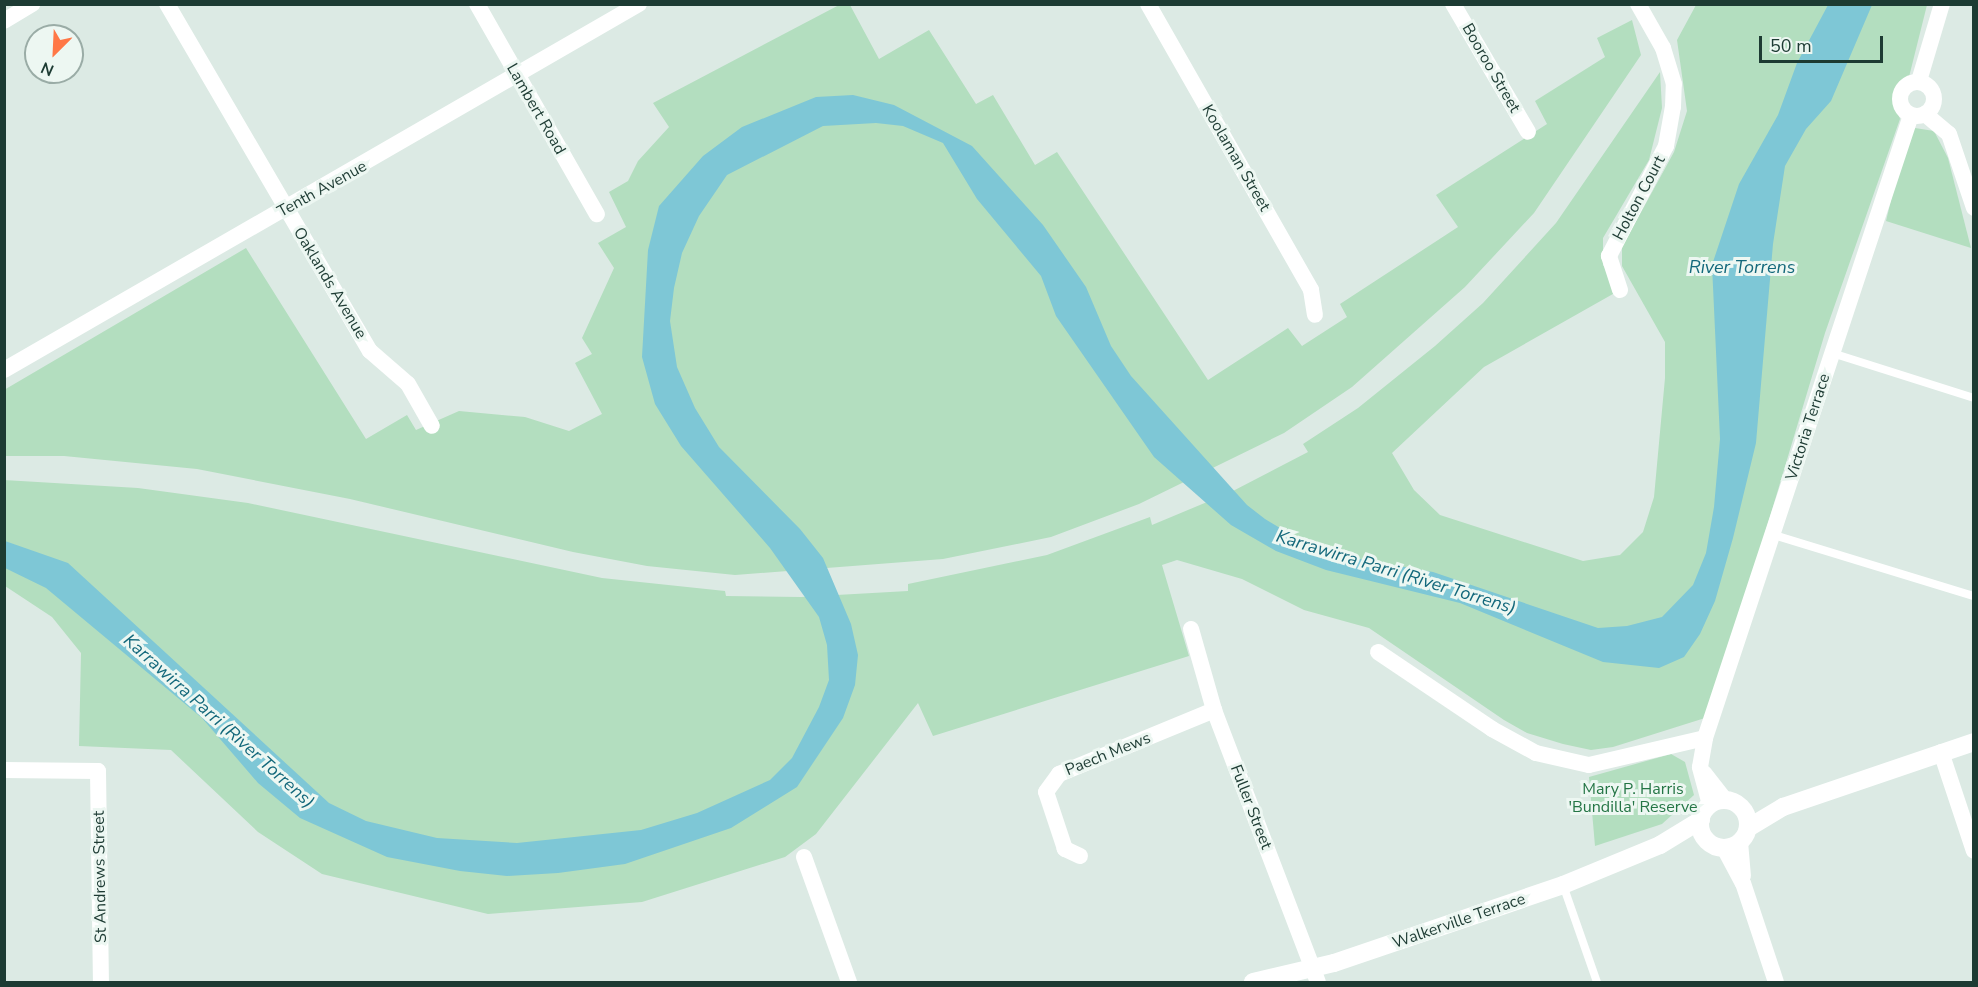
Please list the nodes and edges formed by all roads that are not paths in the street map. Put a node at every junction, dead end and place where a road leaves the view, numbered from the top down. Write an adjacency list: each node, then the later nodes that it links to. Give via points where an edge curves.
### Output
1 (32, 4): 9 (street)
2 (167, 4): 15 (street, Oaklands Avenue)
3 (477, 4): 10 (street, Lambert Road)
4 (639, 4): 10 (street, Tenth Avenue)
5 (1453, 4): 13 (street, Booroo Street)
6 (1638, 4): 17 (street, Holton Court, via 1663,48 1674,84 1665,146 1609,256)
7 (1942, 4): 11 (street)
8 (1151, 6): 18 (street, Koolaman Street, via 1311,290)
9 (4, 21)
10 (518, 77): 15 (street, Tenth Avenue); 16 (street, Lambert Road)
11 (1918, 81): 12 (street, via 1930,88 1934,98); 12 (street, via 1907,85 1900,95 1902,107)
12 (1918, 115): 14 (street, via 1948,134); 19 (street, Victoria Terrace)
13 (1528, 132)
14 (1974, 208)
15 (286, 209): 20 (street, Tenth Avenue); 22 (street, Oaklands Avenue, via 370,351 408,384)
16 (597, 214)
17 (1620, 290)
18 (1315, 315)
19 (1832, 353): 21 (lane); 23 (street, Victoria Terrace)
20 (4, 370)
21 (1974, 398)
22 (432, 426)
23 (1774, 535): 24 (lane); 28 (street, Victoria Terrace)
24 (1974, 596)
25 (1191, 629): 27 (street, Fuller Street)
26 (1378, 652): 28 (street, via 1492,729 1536,753 1589,765)
27 (1214, 710): 39 (street, Paech Mews, via 1059,774 1046,792 1065,849); 42 (street, Fuller Street)
28 (1705, 738): 33 (street, Victoria Terrace, via 1700,767)
29 (1974, 742): 30 (street)
30 (1941, 753): 32 (street); 38 (street)
31 (4, 770): 43 (street, St Andrews Street, via 98,771)
32 (1783, 807): 34 (street); 36 (street)
33 (1712, 808): 34 (street); 35 (street); 37 (street, Walkerville Terrace)
34 (1742, 808): 36 (street)
35 (1706, 839): 36 (street); 37 (street, Walkerville Terrace)
36 (1737, 839): 47 (street, via 1743,883)
37 (1660, 845): 41 (street, Walkerville Terrace)
38 (1974, 851)
39 (1080, 856)
40 (804, 857): 44 (street)
41 (1563, 885): 42 (street, Walkerville Terrace); 46 (lane)
42 (1316, 976): 45 (street, Walkerville Terrace)
43 (101, 982)
44 (849, 982)
45 (1253, 982)
46 (1597, 982)
47 (1776, 982)

